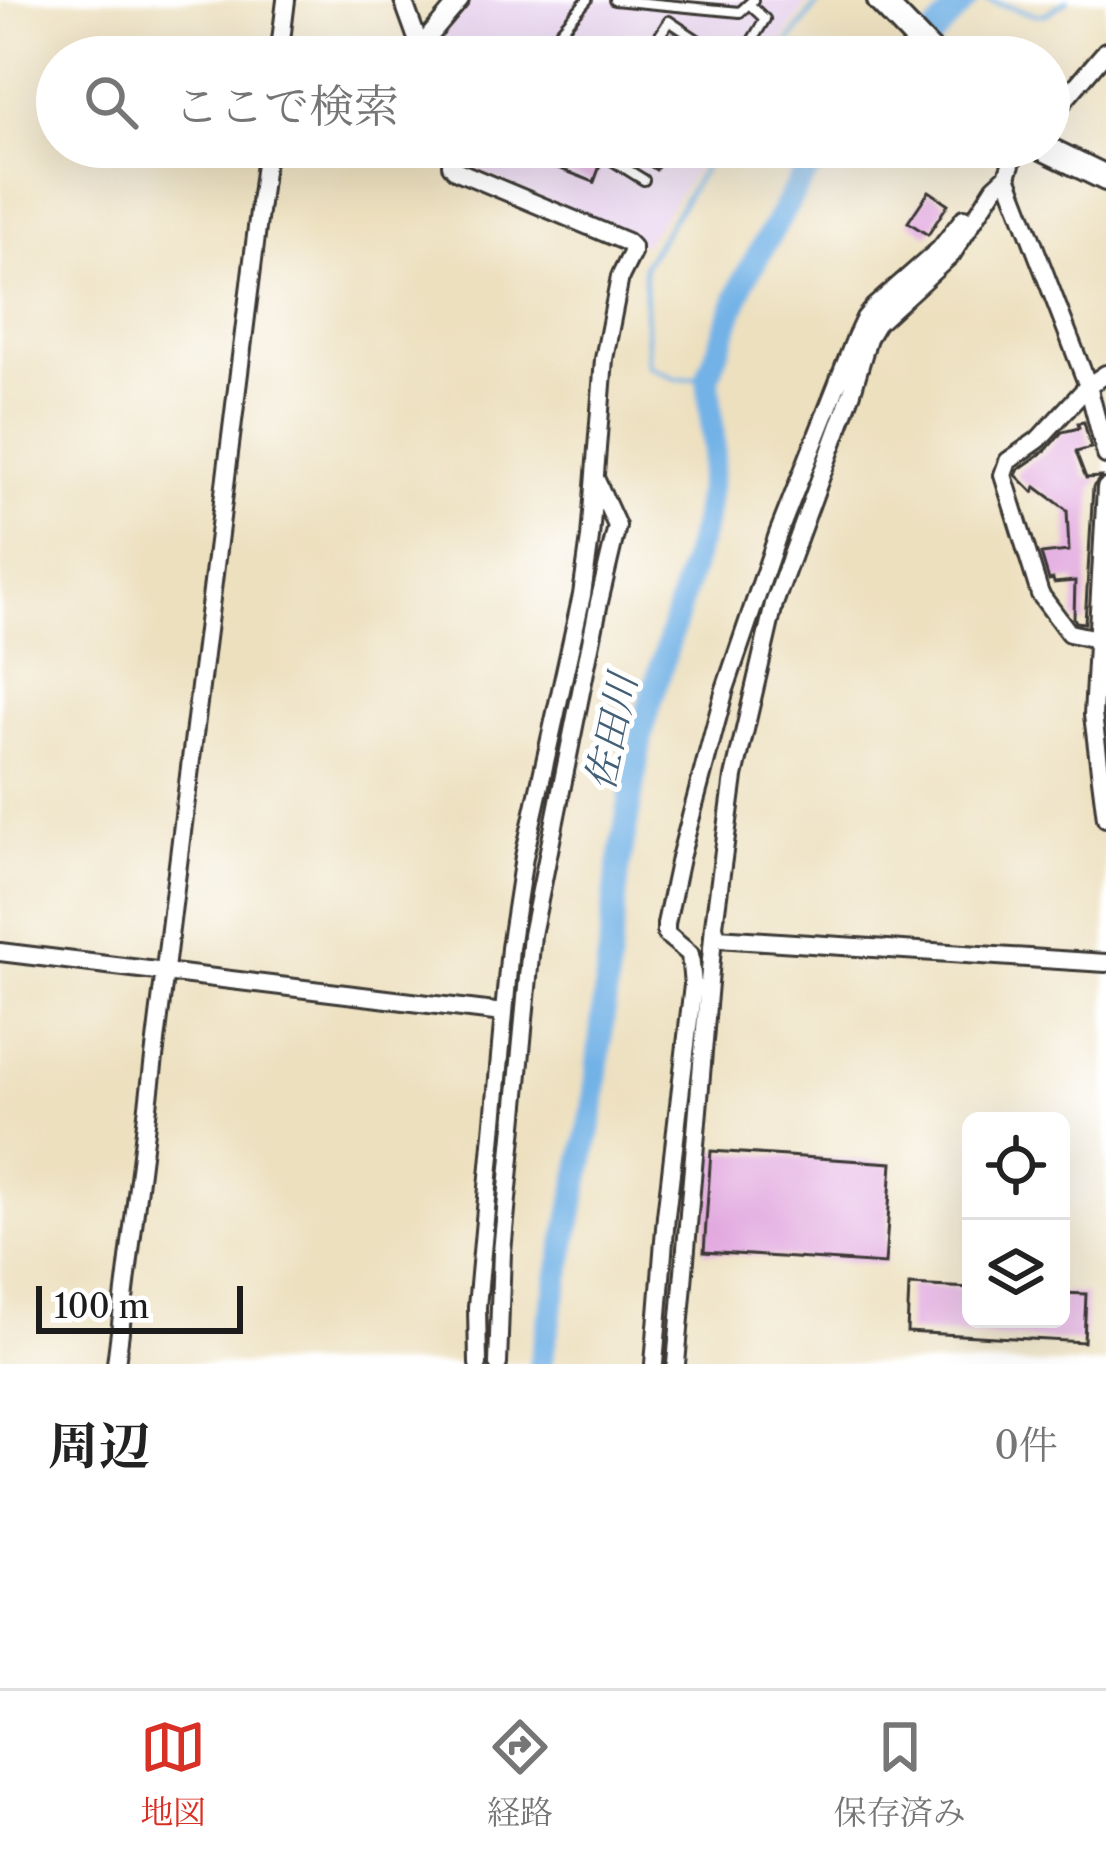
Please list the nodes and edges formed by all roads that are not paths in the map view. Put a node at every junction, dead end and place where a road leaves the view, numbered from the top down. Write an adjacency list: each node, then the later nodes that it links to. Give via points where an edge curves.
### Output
1 (286, 0): 8 (street)
2 (403, 0): 9 (street)
3 (460, 0): 10 (street)
4 (587, 0): 11 (lane)
5 (614, 0): 7 (lane, via 740,12)
6 (880, 0): 15 (main road)
7 (751, 2): 14 (lane, via 765,19)
8 (281, 36)
9 (417, 36)
10 (436, 36)
11 (556, 36)
12 (659, 36): 13 (lane, via 669,21)
13 (691, 36)
14 (755, 36)
15 (915, 36)
16 (1106, 51): 17 (street)
17 (1070, 93)
18 (1070, 161): 23 (main road)
19 (264, 168): 37 (street)
20 (453, 168): 29 (street, via 632,247 604,359)
21 (625, 168): 24 (lane)
22 (1007, 168): 25 (street)
23 (1106, 178)
24 (644, 180)
25 (1001, 182): 27 (street); 33 (street, via 952,254 868,338 774,604 734,777); 35 (street, via 874,307 856,337 778,534 704,764 665,934)
26 (1106, 374): 27 (street)
27 (1088, 386): 28 (street); 31 (street, via 1008,460 1003,475 1040,594 1069,633)
28 (1106, 455)
29 (595, 478): 38 (street, via 582,595 524,857); 41 (street, via 617,526 532,935)
30 (1106, 488): 31 (street)
31 (1097, 639): 32 (street, via 1093,715)
32 (1106, 818)
33 (714, 925): 35 (street); 36 (street, via 717,938); 43 (street)
34 (0, 952): 37 (street)
35 (690, 954): 42 (street)
36 (1106, 963)
37 (165, 971): 38 (street); 39 (street)
38 (503, 1012): 40 (street)
39 (116, 1364)
40 (478, 1364)
41 (498, 1364)
42 (654, 1364)
43 (676, 1364)

